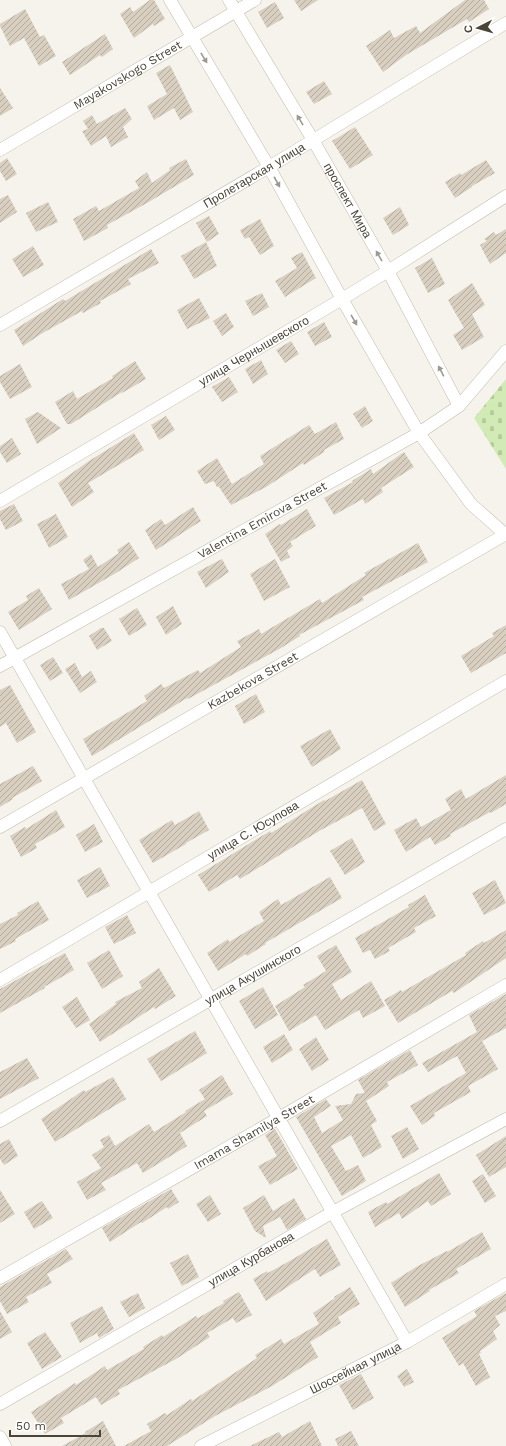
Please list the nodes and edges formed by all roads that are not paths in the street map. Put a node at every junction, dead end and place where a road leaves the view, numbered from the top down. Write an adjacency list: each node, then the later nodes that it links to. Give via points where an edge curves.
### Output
1 (170, 0): 6 (street)
2 (229, 0): 4 (street, проспект Мира)
3 (255, 0): 4 (street, Mayakovskogo Street)
4 (236, 12): 6 (street, Mayakovskogo Street); 7 (street, проспект Мира, one-way to 4)
5 (506, 22): 7 (street, Пролетарская улица)
6 (191, 38): 8 (street, Mayakovskogo Street); 9 (street, one-way to 9)
7 (312, 140): 9 (street, Пролетарская улица); 11 (street, проспект Мира, one-way to 7)
8 (0, 150)
9 (269, 167): 12 (street, one-way to 12); 13 (street, Пролетарская улица)
10 (506, 196): 11 (street, улица Чернышевского)
11 (388, 272): 12 (street, улица Чернышевского); 15 (street, проспект Мира, one-way to 11)
12 (342, 299): 16 (street, one-way to 16); 17 (street, улица Чернышевского)
13 (0, 325)
14 (506, 351): 15 (street, Valentina Emirova Street)
15 (459, 406): 16 (street, Valentina Emirova Street)
16 (419, 434): 18 (street, via 471,504); 20 (street, Valentina Emirova Street)
17 (0, 501)
18 (506, 534): 23 (street, Kazbekova Street)
19 (0, 632): 20 (street)
20 (14, 657): 21 (street, Valentina Emirova Street); 23 (street)
21 (0, 666)
22 (506, 681): 26 (street, улица С. Юсупова)
23 (84, 779): 24 (street, Kazbekova Street); 26 (street)
24 (0, 827)
25 (506, 829): 29 (street, улица Акушинского)
26 (149, 892): 27 (street, улица С. Юсупова); 29 (street)
27 (0, 980)
28 (506, 985): 30 (street, Imama Shamilya Street)
29 (211, 999): 30 (street); 32 (street, улица Акушинского)
30 (279, 1118): 33 (street); 34 (street, Imama Shamilya Street)
31 (506, 1119): 33 (street, улица Курбанова)
32 (0, 1121)
33 (333, 1212): 36 (street); 37 (street, улица Курбанова)
34 (0, 1278)
35 (506, 1284): 36 (street, Шоссейная улица)
36 (407, 1342): 40 (street, Шоссейная улица)
37 (0, 1404)
38 (0, 1437): 39 (street)
39 (5, 1446)
40 (200, 1446)

